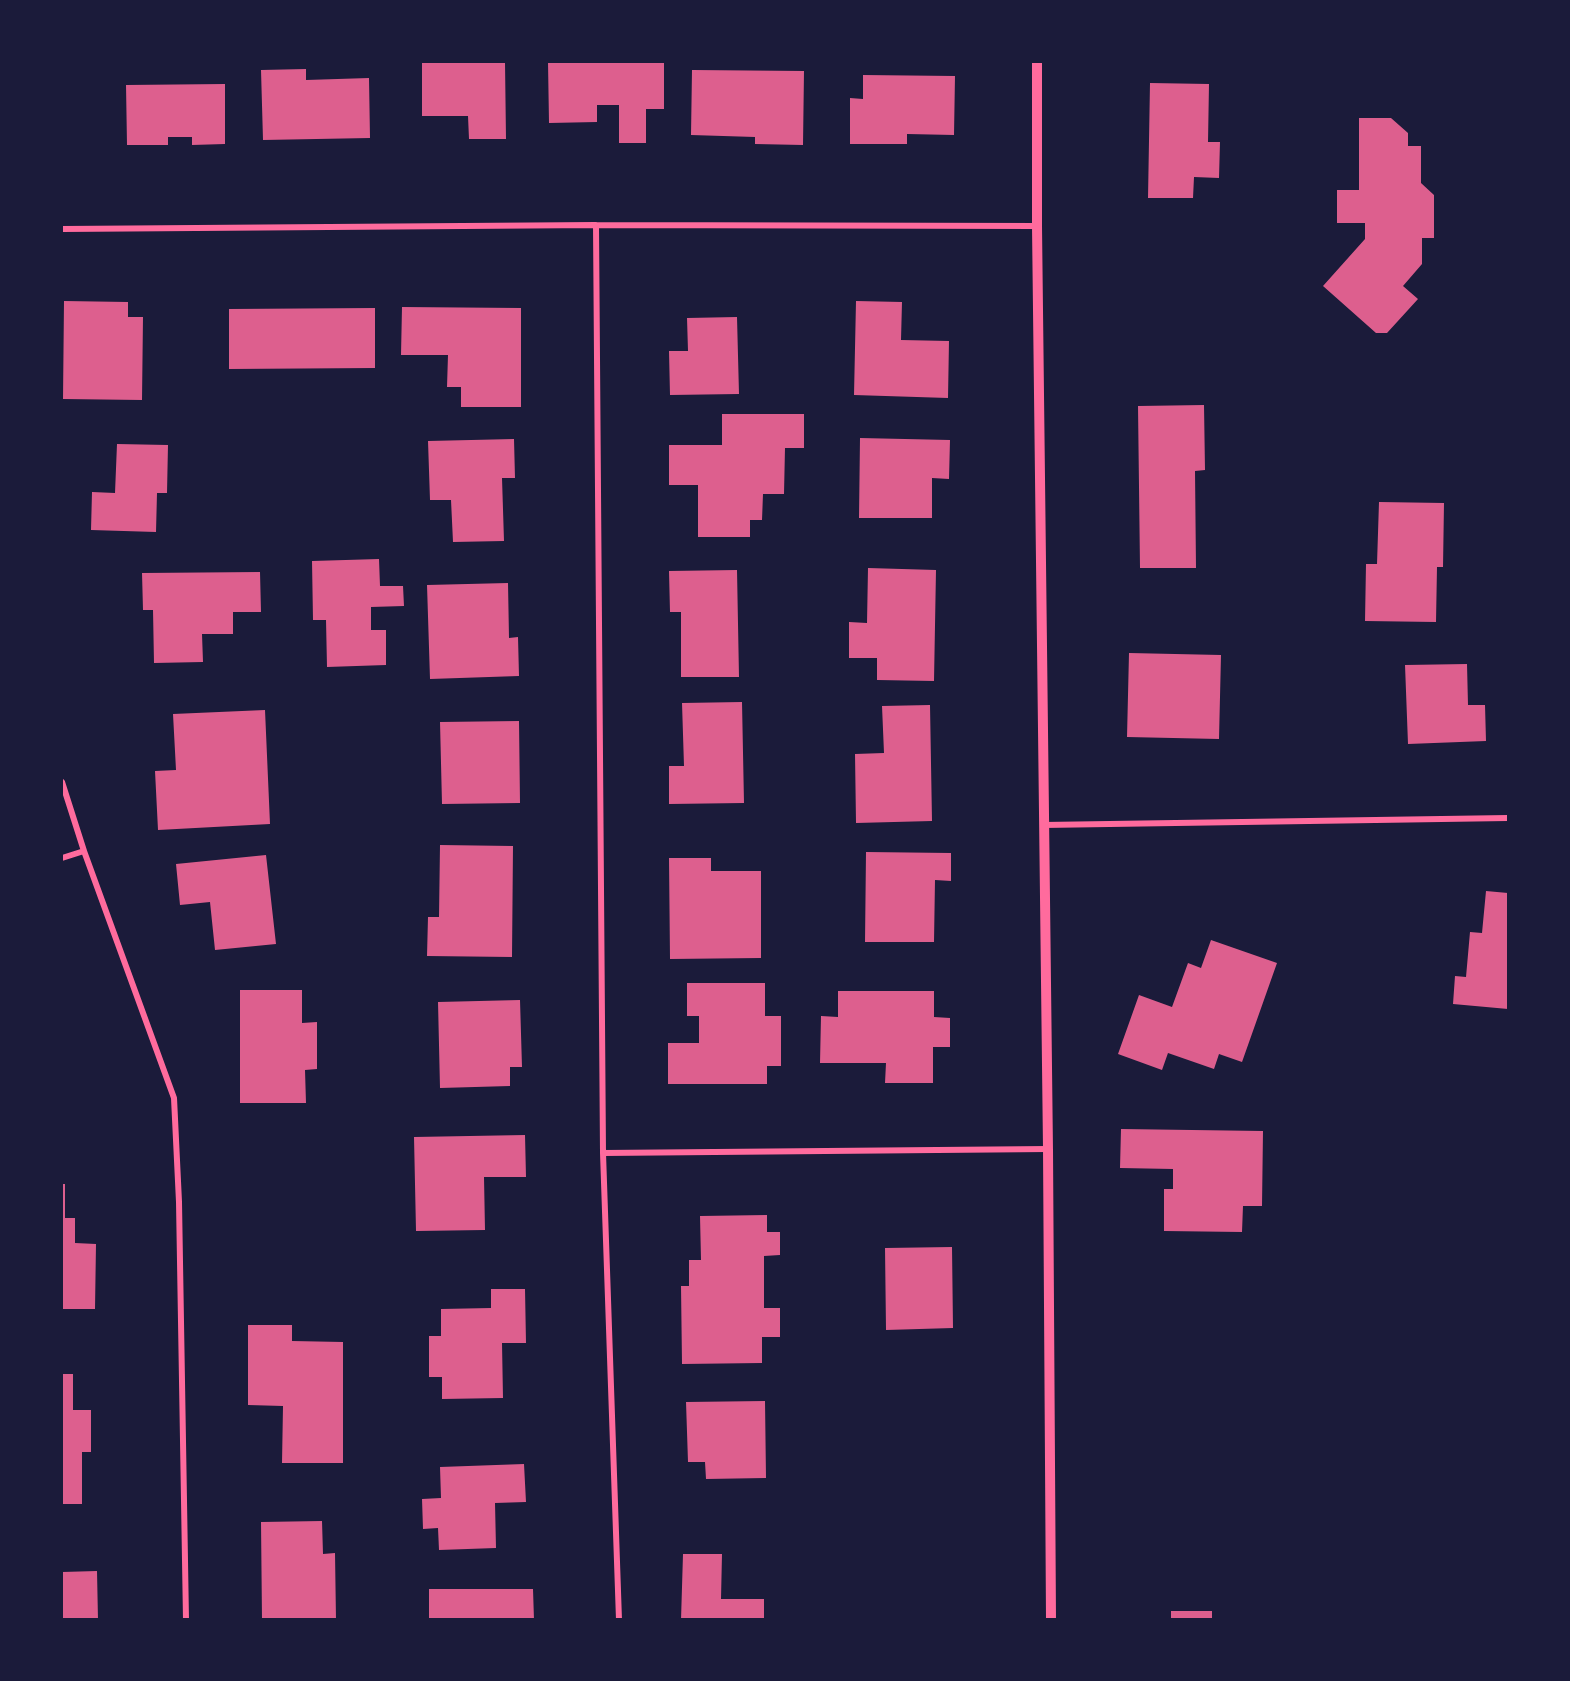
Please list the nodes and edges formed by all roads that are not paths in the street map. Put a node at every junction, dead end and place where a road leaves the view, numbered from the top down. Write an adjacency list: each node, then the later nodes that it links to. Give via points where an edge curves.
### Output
1 (1037, 62): 3 (street)
2 (596, 225): 3 (street); 4 (street); 11 (street)
3 (1037, 226): 7 (street)
4 (62, 229)
5 (62, 782): 8 (street)
6 (1509, 818): 7 (street)
7 (1043, 825): 10 (street)
8 (84, 851): 9 (street); 12 (street, via 174,1098)
9 (62, 858)
10 (1048, 1149): 11 (street); 14 (street)
11 (603, 1153): 13 (street)
12 (186, 1620)
13 (619, 1620)
14 (1051, 1620)

